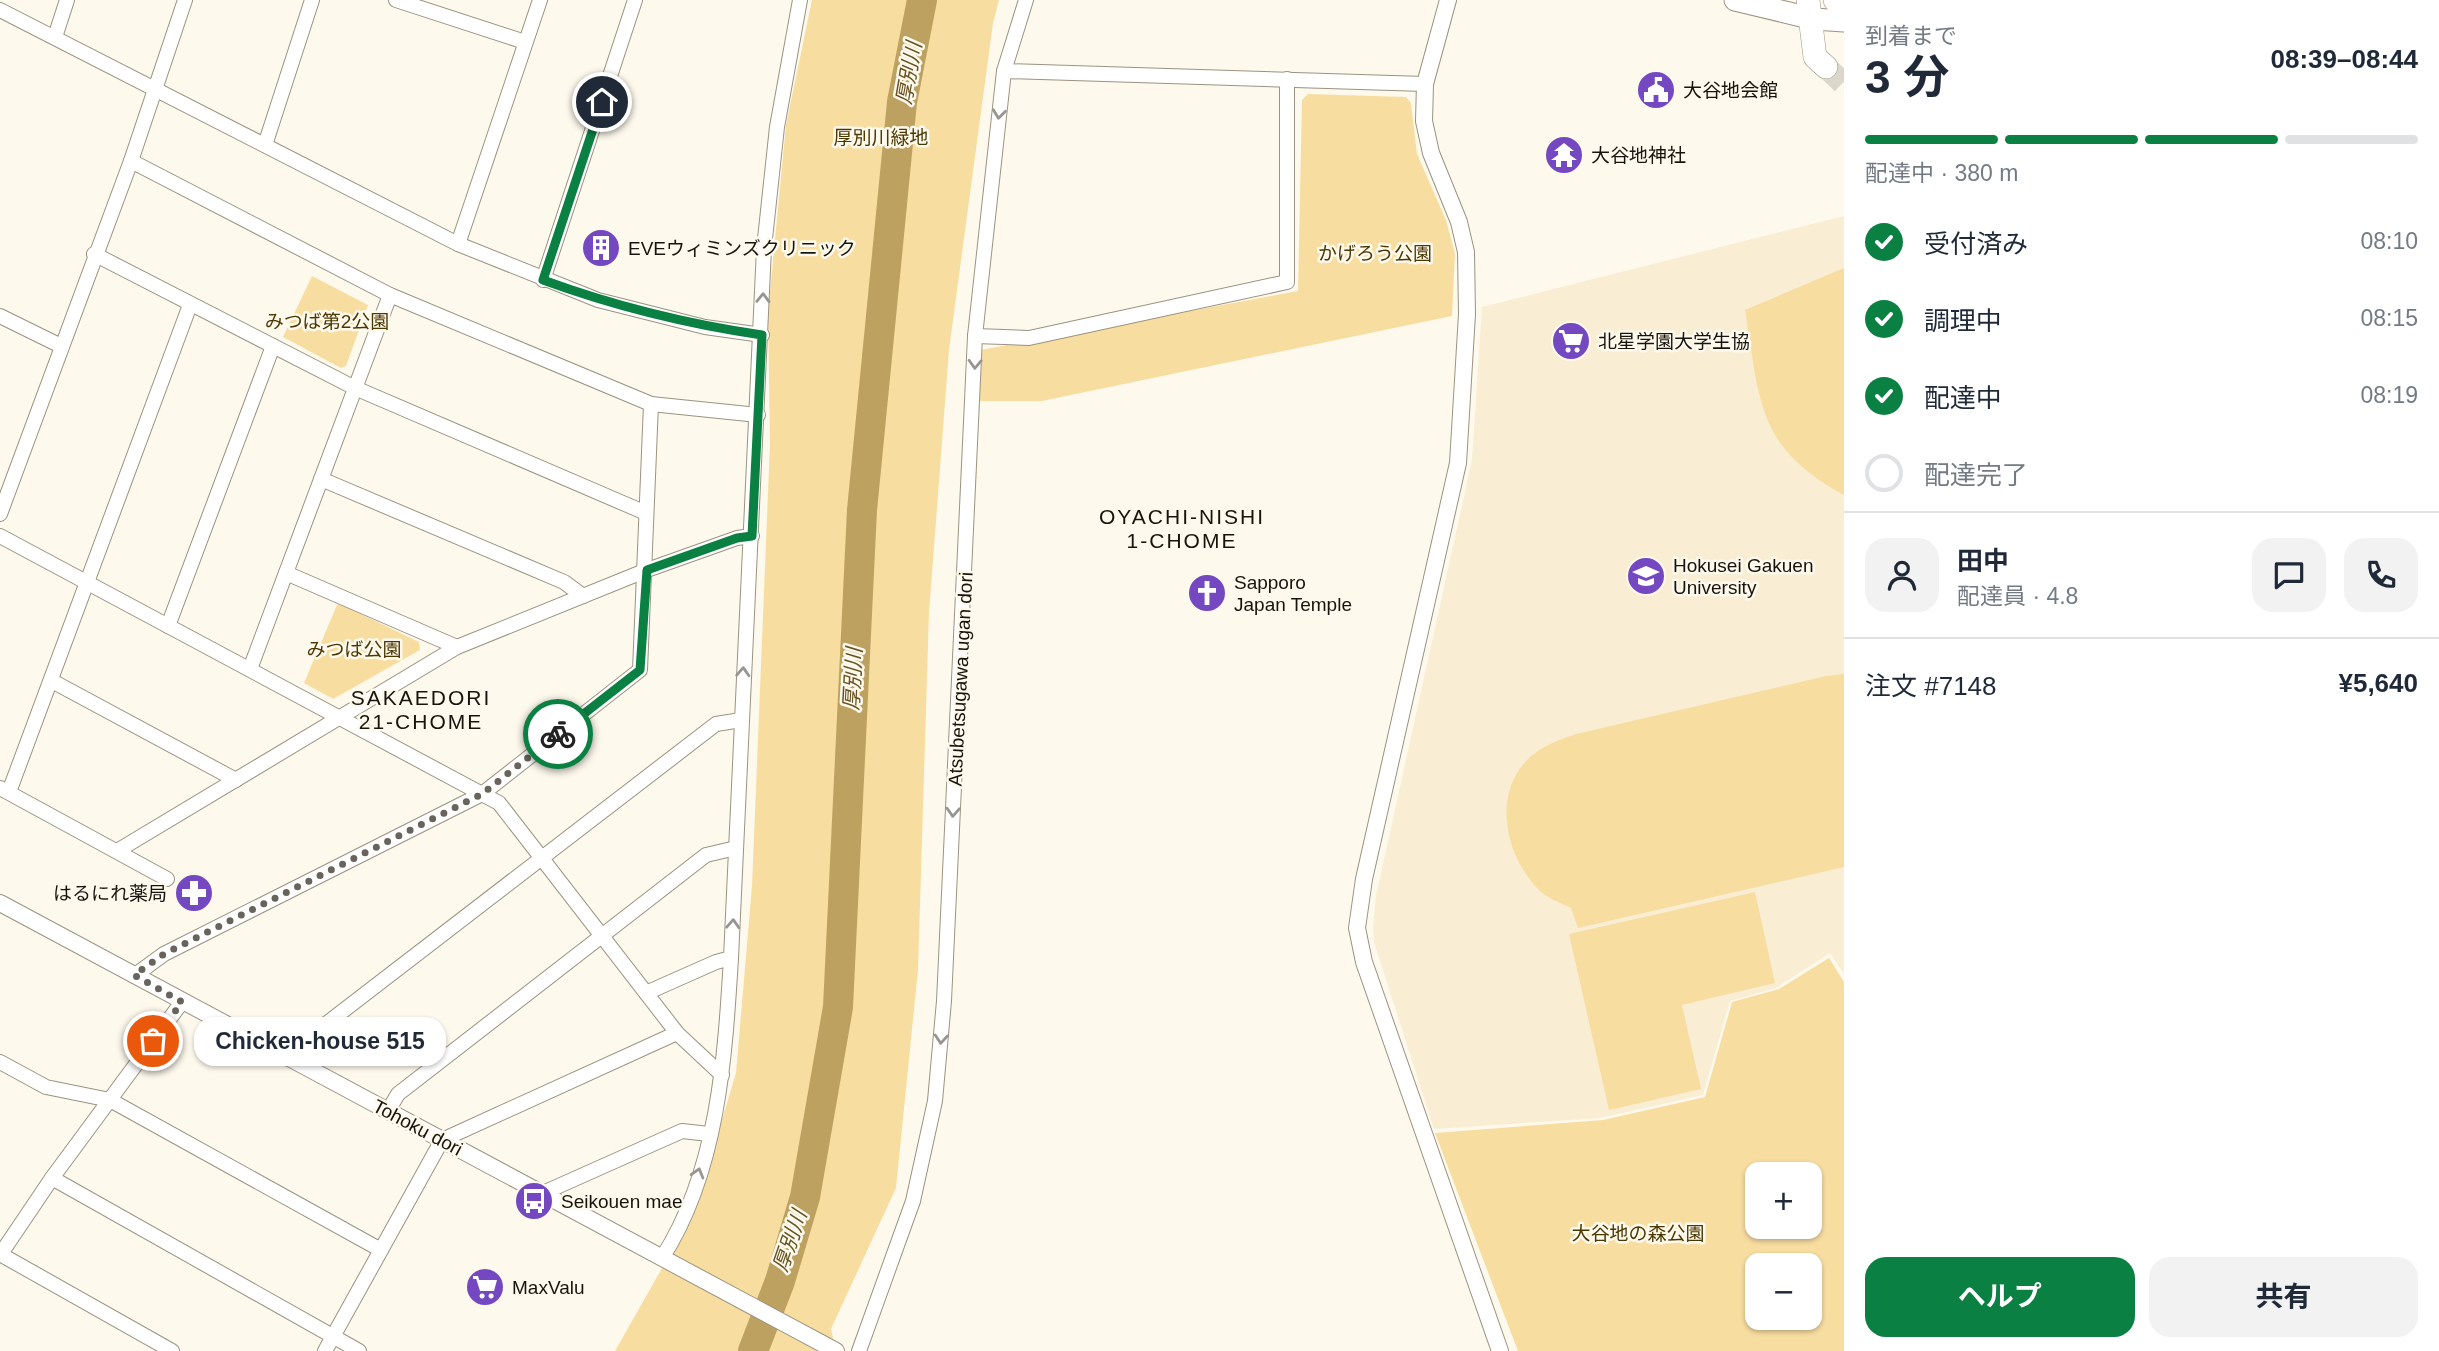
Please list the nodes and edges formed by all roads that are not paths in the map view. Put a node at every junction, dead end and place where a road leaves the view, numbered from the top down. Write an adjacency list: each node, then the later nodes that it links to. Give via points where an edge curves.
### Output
1 (68, 0): 16 (street)
2 (185, 0): 22 (street)
3 (312, 0): 23 (street)
4 (396, 0): 17 (street)
5 (540, 0): 17 (street)
6 (635, 0): 27 (street)
7 (1026, 0): 19 (street, Atsubetsugawa ugan dori)
8 (1448, 0): 21 (street)
9 (1735, 0): 12 (main road)
10 (1835, 0): 13 (highway)
11 (796, 1): 31 (street, one-way to 11, via 764,248)
12 (1809, 9): 15 (main road); 18 (highway, via 1815,57)
13 (1844, 9)
14 (0, 10): 16 (street)
15 (1844, 21)
16 (55, 37): 22 (street)
17 (525, 42): 25 (street)
18 (1826, 67)
19 (1004, 71): 20 (street); 32 (street, Atsubetsugawa ugan dori, one-way to 32)
20 (1287, 79): 21 (street); 32 (street, via 1287,282 1028,338)
21 (1425, 85): 85 (street, via 1427,140 1460,222 1466,252 1458,464 1364,879 1357,928 1364,962)
22 (154, 89): 23 (street); 24 (street)
23 (265, 145): 25 (street)
24 (131, 162): 26 (street); 28 (street)
25 (458, 244): 27 (street)
26 (94, 254): 29 (street); 33 (street)
27 (543, 280): 31 (street, via 635,310)
28 (390, 295): 35 (street); 36 (street)
29 (190, 305): 34 (street); 45 (street)
30 (0, 316): 33 (street)
31 (762, 335): 37 (street)
32 (975, 336): 84 (street, Atsubetsugawa ugan dori, one-way to 84, via 944,1001 935,1101 913,1201)
33 (61, 346): 40 (street)
34 (272, 346): 35 (street); 47 (street)
35 (355, 388): 38 (street); 39 (street)
36 (651, 404): 37 (street); 39 (street)
37 (758, 415): 42 (street)
38 (321, 479): 44 (street); 46 (street, via 564,582)
39 (646, 513): 43 (street)
40 (0, 514)
41 (0, 536): 45 (street)
42 (752, 536): 43 (street); 52 (street, one-way to 42)
43 (647, 570): 46 (street); 55 (street, via 640,670)
44 (286, 573): 48 (street); 49 (street)
45 (87, 582): 47 (street); 50 (street)
46 (583, 596): 48 (street)
47 (169, 626): 49 (street)
48 (457, 647): 51 (street)
49 (250, 669): 51 (street)
50 (51, 681): 53 (street); 54 (street)
51 (340, 718): 53 (street); 55 (street)
52 (741, 720): 56 (street); 58 (street, via 716,724)
53 (236, 780): 57 (street)
54 (4, 790): 57 (street)
55 (482, 794): 58 (street, via 499,803); 63 (street, via 164,954)
56 (736, 848): 61 (street, via 706,855); 62 (street, one-way to 56)
57 (117, 851): 59 (street)
58 (542, 858): 61 (street); 67 (street, via 300,1044)
59 (167, 878)
60 (0, 903): 63 (street, Tohoku dori)
61 (602, 937): 64 (street); 71 (street, via 398,1094)
62 (731, 958): 64 (street); 69 (street)
63 (134, 975): 65 (street, Tohoku dori)
64 (646, 993): 66 (street)
65 (182, 1002): 67 (street, Tohoku dori); 70 (street)
66 (677, 1033): 69 (street); 73 (street)
67 (289, 1059): 71 (street, Tohoku dori)
68 (0, 1062): 70 (street, via 47,1087)
69 (722, 1075): 72 (street)
70 (110, 1100): 74 (street); 76 (street)
71 (388, 1111): 73 (street, Tohoku dori)
72 (709, 1134): 75 (street, via 682,1131); 78 (street, one-way to 72, via 692,1194)
73 (442, 1140): 75 (street, Tohoku dori); 76 (street)
74 (52, 1178): 77 (street); 79 (street)
75 (543, 1193): 78 (street, Tohoku dori)
76 (381, 1250): 79 (street)
77 (0, 1255): 81 (street)
78 (662, 1258): 80 (street, Tohoku dori)
79 (333, 1337): 82 (street); 83 (street)
80 (833, 1349)
81 (172, 1351)
82 (325, 1351)
83 (359, 1351)
84 (859, 1351)
85 (1500, 1351)

